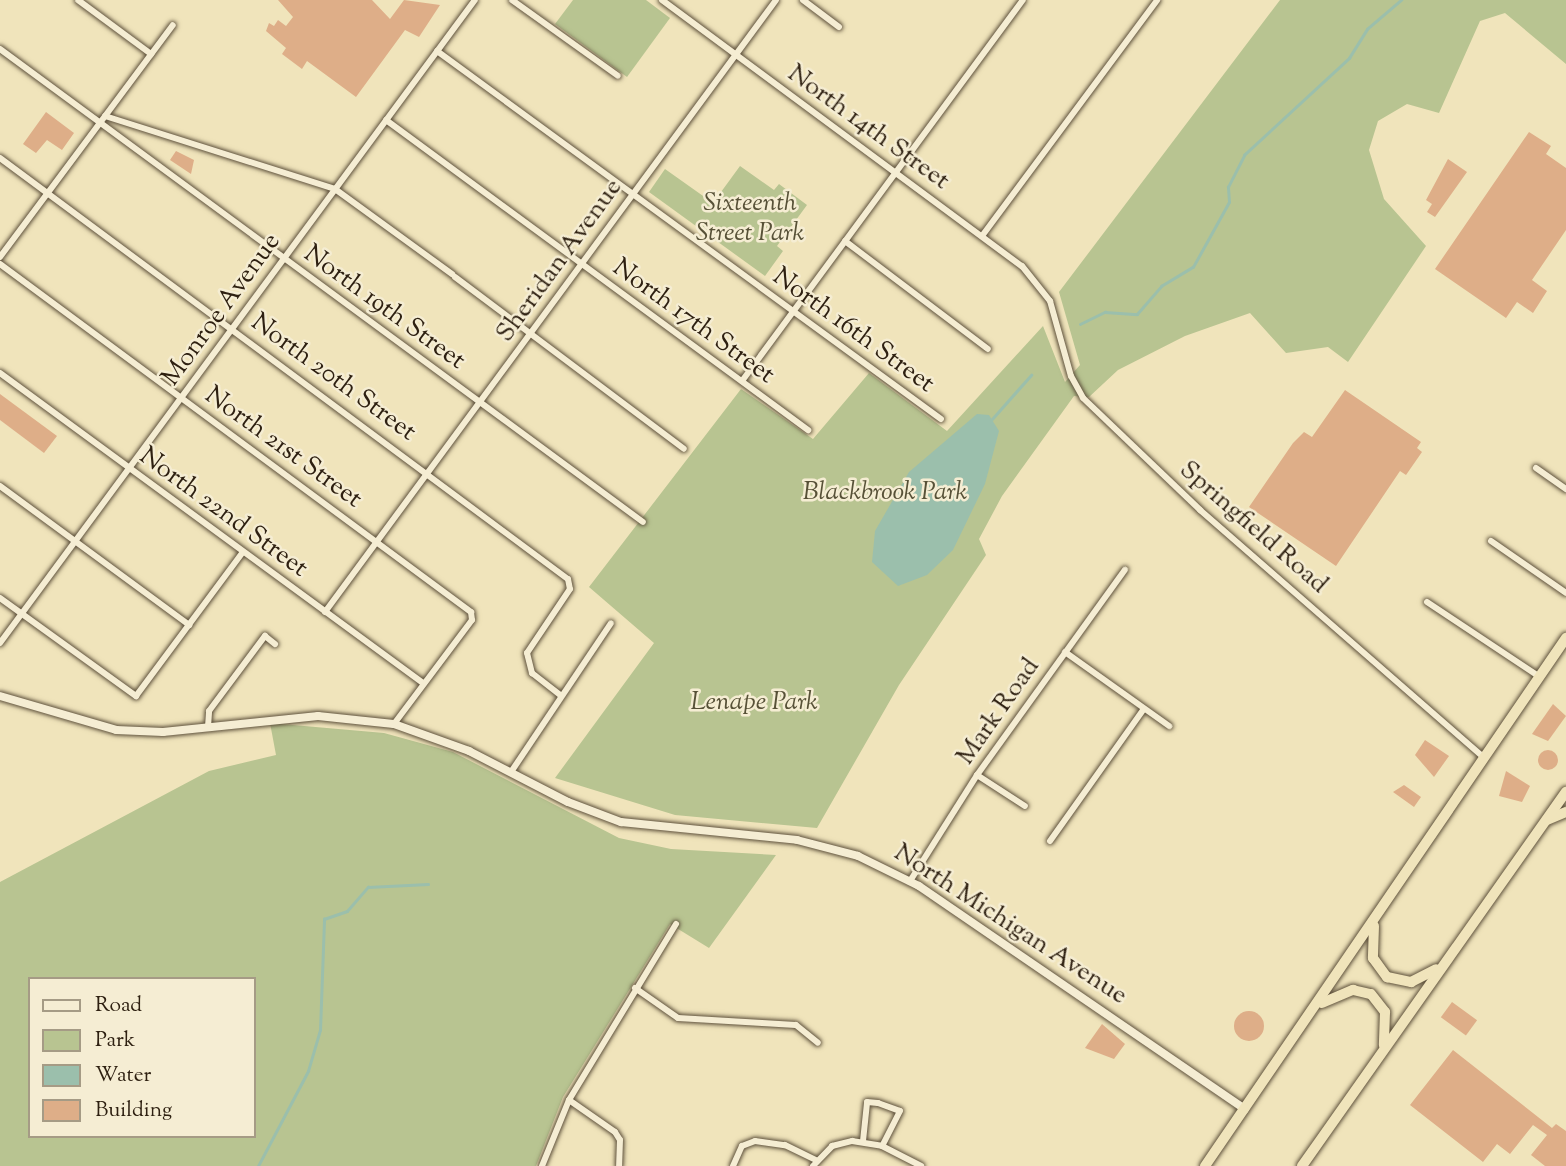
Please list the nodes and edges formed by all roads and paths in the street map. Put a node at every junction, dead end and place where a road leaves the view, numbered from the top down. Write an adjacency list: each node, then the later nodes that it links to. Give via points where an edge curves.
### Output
1 (78, 0): 13 (street)
2 (475, 0): 12 (street, Monroe Avenue)
3 (512, 0): 15 (street)
4 (662, 0): 14 (street, North 14th Street)
5 (776, 0): 14 (street, Sheridan Avenue)
6 (803, 0): 10 (street)
7 (1023, 0): 20 (street)
8 (1157, 0): 24 (street)
9 (173, 25): 13 (street)
10 (839, 27)
11 (0, 49): 18 (street, North 19th Street)
12 (437, 51): 17 (street, Monroe Avenue); 23 (street, North 16th Street)
13 (151, 54): 16 (street)
14 (736, 54): 20 (street, North 14th Street); 23 (street, Sheridan Avenue)
15 (618, 76)
16 (105, 116): 18 (street); 21 (street)
17 (386, 120): 21 (street, Monroe Avenue); 29 (street, North 17th Street)
18 (100, 123): 22 (street); 27 (street, North 19th Street)
19 (0, 158): 22 (street, North 20th Street)
20 (896, 172): 24 (street, North 14th Street); 25 (street)
21 (335, 189): 27 (street, Monroe Avenue); 33 (street)
22 (48, 193): 26 (street); 32 (street, North 20th Street)
23 (633, 194): 29 (street, Sheridan Avenue); 31 (street, North 16th Street)
24 (982, 236): 30 (street, North 14th Street, via 1028,271)
25 (845, 241): 31 (street); 34 (street)
26 (0, 257)
27 (284, 258): 32 (street, Monroe Avenue); 38 (street, North 19th Street)
28 (0, 264): 37 (street, North 21st Street)
29 (582, 264): 33 (street, Sheridan Avenue); 36 (street, North 17th Street)
30 (1045, 293): 72 (street, Springfield Road, via 1071,376 1083,398 1200,509)
31 (794, 311): 36 (street); 39 (street, North 16th Street)
32 (232, 328): 37 (street, Monroe Avenue); 44 (street, North 20th Street)
33 (531, 332): 38 (street, Sheridan Avenue); 41 (street)
34 (988, 349)
35 (0, 373): 42 (street, North 22nd Street)
36 (742, 382): 40 (street, North 17th Street)
37 (181, 397): 42 (street, Monroe Avenue); 50 (street, North 21st Street)
38 (480, 402): 44 (street, Sheridan Avenue); 47 (street, North 19th Street)
39 (941, 419)
40 (808, 430)
41 (684, 449)
42 (129, 468): 48 (street, Monroe Avenue); 51 (street, North 22nd Street)
43 (1536, 468): 46 (street)
44 (428, 472): 50 (street, Sheridan Avenue); 66 (street, North 20th Street, via 571,585 527,653 532,673)
45 (0, 486): 48 (street)
46 (1566, 489)
47 (643, 522)
48 (75, 541): 57 (street, Monroe Avenue); 59 (street)
49 (1491, 541): 53 (street)
50 (377, 542): 56 (street, Sheridan Avenue); 65 (street, North 21st Street, via 471,616)
51 (243, 552): 56 (street, North 22nd Street); 59 (street)
52 (1125, 570): 63 (street, Mark Road)
53 (1566, 593)
54 (0, 598): 57 (street)
55 (1427, 602): 64 (street)
56 (325, 612): 65 (street, North 22nd Street)
57 (21, 613): 59 (street, via 136,696); 61 (street, Monroe Avenue)
58 (611, 623): 66 (street)
59 (189, 625)
60 (1566, 638): 64 (highway)
61 (0, 643)
62 (275, 644): 71 (street, via 265,636 212,706)
63 (1065, 652): 68 (street); 74 (street, Mark Road)
64 (1540, 677): 72 (highway)
65 (423, 683): 69 (street)
66 (560, 695): 73 (street)
67 (0, 696): 71 (street, North Michigan Avenue, via 116,730)
68 (1143, 710): 70 (street); 79 (street)
69 (394, 724): 71 (street, North Michigan Avenue, via 318,716); 73 (street, North Michigan Avenue)
70 (1169, 726)
71 (208, 727)
72 (1485, 758): 81 (highway)
73 (511, 772): 80 (street, North Michigan Avenue, via 621,822 797,840 858,856)
74 (977, 775): 76 (street); 80 (street, Mark Road)
75 (1566, 792): 78 (highway)
76 (1025, 806)
77 (1566, 812): 78 (highway)
78 (1544, 821): 83 (highway)
79 (1050, 841)
80 (910, 881): 89 (street, North Michigan Avenue)
81 (1374, 923): 83 (highway, via 1373,958 1387,978 1411,982); 85 (highway)
82 (676, 924): 84 (street)
83 (1441, 965): 87 (highway)
84 (635, 988): 86 (street, via 678,1018 796,1025); 88 (street)
85 (1318, 1005): 87 (highway, via 1349,990 1371,994 1387,1017); 89 (highway)
86 (818, 1042)
87 (1382, 1051): 98 (highway)
88 (569, 1100): 93 (street); 94 (street, via 615,1132 620,1140)
89 (1245, 1109): 97 (highway)
90 (863, 1141): 91 (street); 91 (street, via 867,1102 878,1103 900,1111); 92 (street, via 832,1146)
91 (882, 1146): 96 (street)
92 (815, 1163): 95 (street, via 785,1145 755,1141 742,1146)
93 (542, 1166)
94 (619, 1166)
95 (733, 1166)
96 (921, 1166)
97 (1205, 1166)
98 (1302, 1166)

